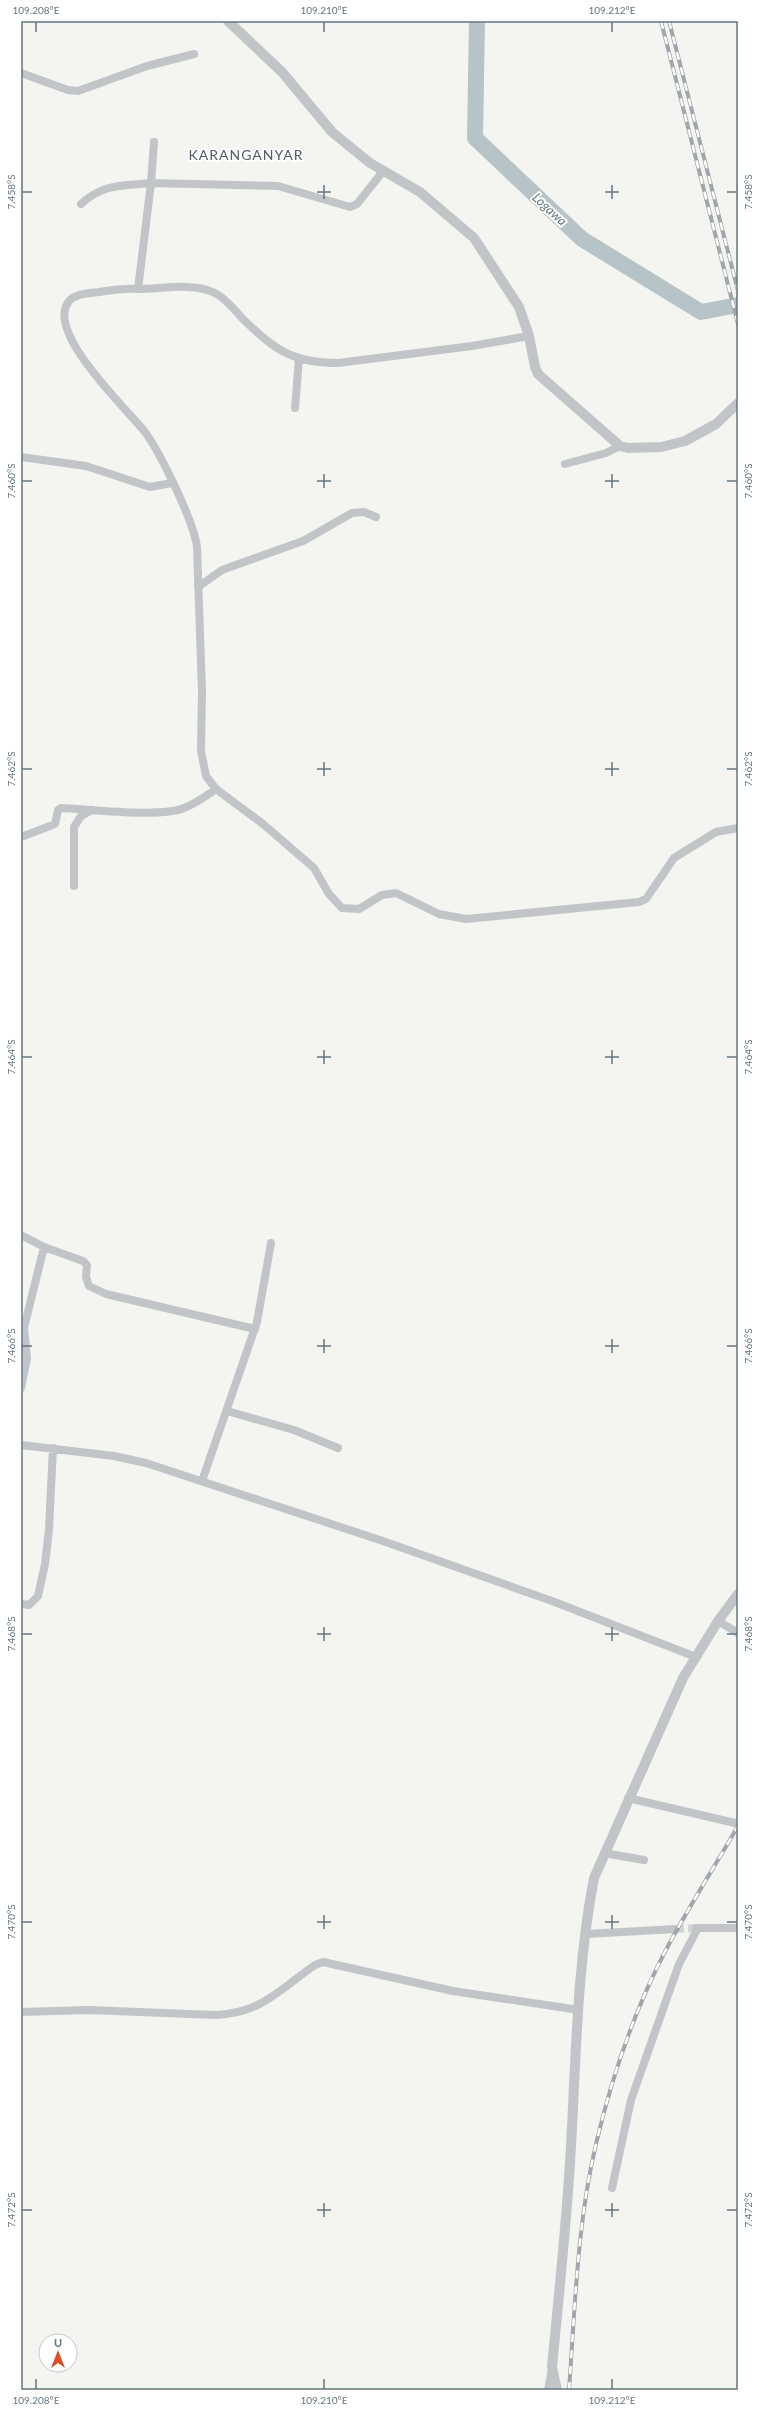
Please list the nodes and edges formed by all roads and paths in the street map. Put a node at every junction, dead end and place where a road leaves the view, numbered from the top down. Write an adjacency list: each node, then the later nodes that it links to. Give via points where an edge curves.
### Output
1 (228, 21): 5 (street, via 282,72 332,132)
2 (194, 54): 3 (street, via 147,66 78,91 68,90)
3 (21, 73)
4 (154, 142): 6 (street)
5 (381, 173): 6 (street, via 357,204 350,207 278,186); 9 (street, via 420,192 474,238 515,298)
6 (151, 183): 7 (street, via 104,189 93,193); 8 (street)
7 (81, 204)
8 (138, 289): 10 (street, via 191,288 215,293 265,341); 16 (street, via 75,297 67,305 64,323 75,347 144,432)
9 (523, 337): 10 (street, via 338,363 320,363); 13 (street, via 543,380)
10 (299, 358): 11 (street)
11 (295, 408)
12 (737, 408): 13 (street, via 711,427 685,441 645,448)
13 (620, 446): 15 (street, via 606,453)
14 (21, 458): 16 (street, via 98,469 150,488)
15 (565, 464)
16 (172, 483): 18 (street, via 194,529)
17 (376, 518): 18 (street, via 364,512 352,513 303,541 222,570)
18 (198, 587): 19 (street, via 202,691 201,761 206,776)
19 (216, 790): 20 (street, via 176,810 153,812); 21 (street, via 303,857 314,868 329,894 342,908 359,909 382,895 396,893 439,914 456,918 479,919 642,902 674,858 716,832)
20 (92, 809): 22 (street, via 59,808 55,824); 23 (street, via 81,816 74,827)
21 (738, 828)
22 (21, 837)
23 (74, 886)
24 (21, 1235): 26 (street)
25 (271, 1243): 27 (street)
26 (44, 1247): 27 (street, via 84,1261 87,1265 86,1278 89,1286 106,1294); 28 (street, via 24,1328 26,1358)
27 (255, 1329): 29 (street)
28 (21, 1388)
29 (227, 1410): 32 (street, via 294,1430); 33 (street)
30 (21, 1445): 31 (street)
31 (53, 1448): 33 (street, via 135,1460); 35 (street, via 49,1529 38,1596 29,1605)
32 (338, 1448)
33 (202, 1481): 38 (street, via 552,1601)
34 (738, 1594): 36 (street)
35 (21, 1604)
36 (718, 1621): 37 (street); 38 (street)
37 (738, 1633)
38 (696, 1657): 39 (street, via 683,1678)
39 (628, 1798): 40 (street); 41 (street)
40 (735, 1822)
41 (604, 1852): 42 (street); 45 (street, via 594,1878)
42 (644, 1860)
43 (738, 1928): 48 (street, via 697,1928 679,1964 631,2100)
44 (676, 1929): 45 (street)
45 (586, 1934): 46 (street)
46 (579, 2010): 47 (street, via 453,1991 323,1962 315,1964 266,2002 234,2013 216,2015 88,2010); 49 (street, via 568,2197)
47 (21, 2012)
48 (612, 2188)
49 (552, 2367): 50 (street); 51 (street)
50 (548, 2390)
51 (557, 2390)

